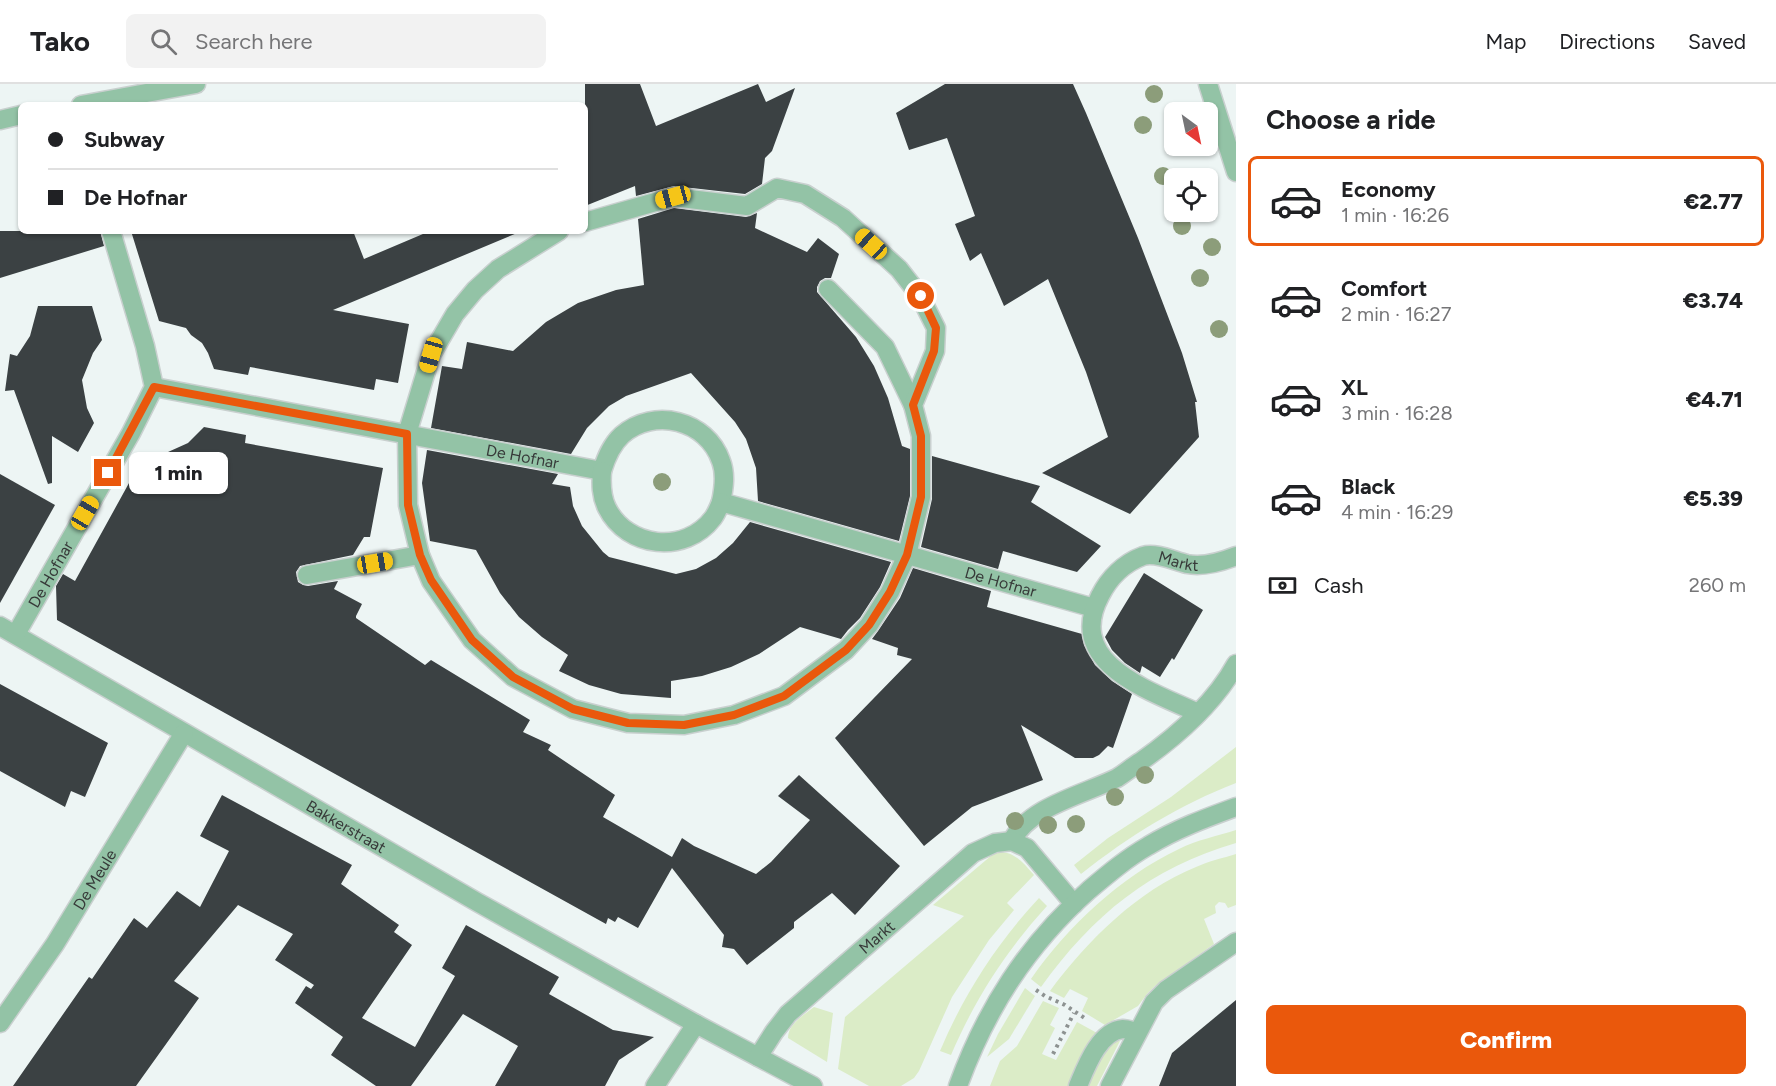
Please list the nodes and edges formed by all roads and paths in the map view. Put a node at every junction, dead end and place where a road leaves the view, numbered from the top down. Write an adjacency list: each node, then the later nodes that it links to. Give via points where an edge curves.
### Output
1 (196, 84): 3 (street)
2 (1208, 84): 6 (street)
3 (97, 102)
4 (18, 116): 5 (street)
5 (0, 120)
6 (1236, 172)
7 (588, 221): 12 (street, via 673,197 747,206 777,188 805,194 843,218 921,296 936,328 934,351)
8 (112, 234): 11 (street)
9 (554, 234): 13 (street, via 498,269 455,314 431,355)
10 (828, 289): 12 (street, via 885,347)
11 (154, 387): 13 (street, De Hofnar); 21 (street, De Hofnar, via 131,433)
12 (913, 405): 17 (street, via 921,436 921,497)
13 (407, 434): 14 (street, De Hofnar); 16 (street, via 408,505)
14 (602, 471): 15 (street, via 606,507 617,523 647,541 684,540 713,518); 15 (street, via 608,452 638,424 679,421 697,429 712,443 722,461 725,482)
15 (721, 502): 17 (street, De Hofnar)
16 (420, 555): 17 (street, via 431,580 472,640 513,677 573,709 628,723 684,725 734,715 784,696 846,650 869,625); 19 (street)
17 (907, 555): 20 (street, De Hofnar)
18 (1236, 556): 20 (street, Markt, via 1190,565 1145,555 1113,576)
19 (307, 575)
20 (1094, 608): 23 (street, Markt, via 1094,646 1110,667)
21 (8, 630): 24 (street, Bakkerstraat)
22 (1236, 664): 23 (street, via 1226,683)
23 (1198, 713): 26 (street, via 1119,777 1034,815)
24 (184, 733): 31 (street, De Meule, via 55,944); 32 (street, Bakkerstraat)
25 (1236, 807): 27 (street, via 1147,846)
26 (1012, 841): 27 (street, via 1027,848); 36 (street, Markt, via 995,843 973,853 788,1014)
27 (1074, 904): 29 (street)
28 (1236, 942): 33 (street, via 1166,990 1154,1002)
29 (1014, 973): 30 (path); 39 (street, via 991,1011)
30 (1074, 1013): 34 (path); 35 (path)
31 (0, 1023)
32 (696, 1024): 36 (street); 37 (street)
33 (1137, 1032): 34 (street, via 1124,1029); 41 (street)
34 (1110, 1034): 40 (street, via 1094,1052)
35 (1053, 1054)
36 (758, 1057): 38 (street)
37 (655, 1086)
38 (813, 1086)
39 (958, 1086)
40 (1077, 1086)
41 (1110, 1086)

